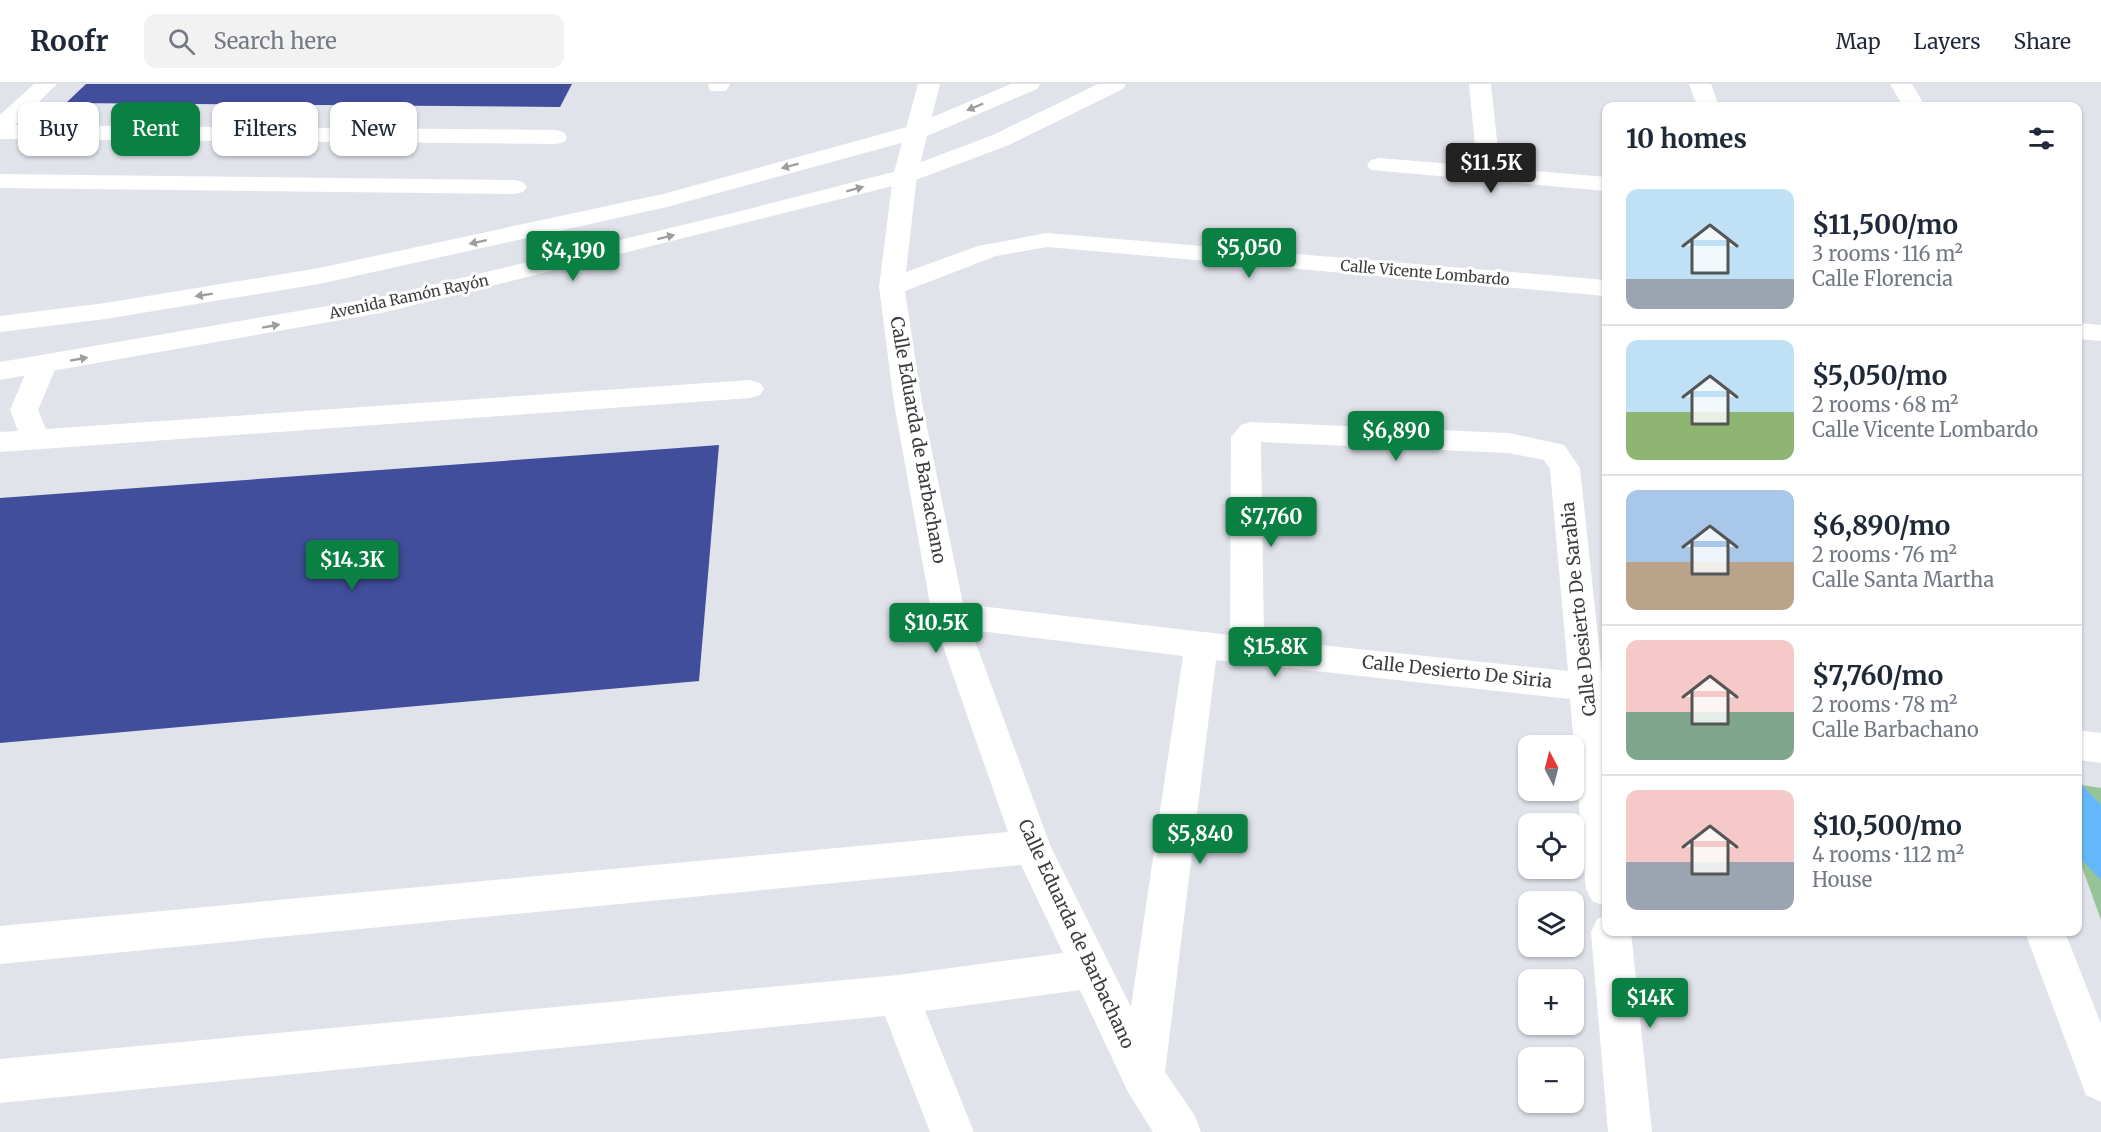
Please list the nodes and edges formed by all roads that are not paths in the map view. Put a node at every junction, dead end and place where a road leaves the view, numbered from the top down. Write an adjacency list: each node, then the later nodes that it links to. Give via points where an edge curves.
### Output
1 (46, 84): 10 (street)
2 (929, 84): 11 (street, Calle Eduarda de Barbachano)
3 (1029, 84): 11 (street, one-way to 11)
4 (1115, 84): 16 (street, Avenida Ramón Rayón, via 1001,140)
5 (1480, 84): 15 (street)
6 (1700, 84): 8 (street)
7 (1901, 84): 9 (street)
8 (1707, 102)
9 (1912, 102)
10 (0, 127)
11 (919, 131): 16 (street, Calle Eduarda de Barbachano); 22 (street, one-way to 22, via 667,200 319,276)
12 (0, 132): 13 (street)
13 (556, 137)
14 (1379, 165): 15 (street)
15 (1489, 173): 18 (street)
16 (905, 176): 20 (street, Calle Eduarda de Barbachano); 25 (street, Avenida Ramón Rayón, one-way to 16, via 386,304)
17 (0, 181): 19 (street)
18 (1602, 184)
19 (515, 187)
20 (892, 287): 21 (street, Calle Vicente Lombardo, via 995,247 1047,240); 30 (street, Calle Eduarda de Barbachano, via 908,403)
21 (1602, 288)
22 (0, 324)
23 (2082, 331): 24 (street)
24 (2101, 333)
25 (43, 365): 26 (street, Avenida Ramón Rayón); 28 (street, via 24,410)
26 (0, 371)
27 (750, 389): 28 (street)
28 (36, 440): 29 (street)
29 (0, 442)
30 (949, 615): 31 (street, Calle Desierto De Siria); 37 (street, Calle Eduarda de Barbachano)
31 (1201, 645): 32 (street, Calle Desierto De Siria); 43 (street)
32 (1246, 649): 33 (street, Calle Desierto De Siria); 33 (street, Calle Desierto De Sarabia, via 1246,437 1251,432 1509,443 1554,452 1565,468)
33 (1597, 687): 36 (street, Calle Desierto De Sarabia)
34 (2082, 746): 35 (street)
35 (2101, 748)
36 (1602, 799)
37 (1032, 847): 40 (street); 41 (street, Calle Eduarda de Barbachano)
38 (1611, 936): 48 (street)
39 (2047, 936): 44 (street)
40 (0, 945)
41 (1089, 969): 42 (street); 43 (street, Calle Eduarda de Barbachano)
42 (898, 995): 45 (street); 46 (street)
43 (1143, 1077): 47 (street, Calle Eduarda de Barbachano)
44 (2101, 1080)
45 (0, 1081)
46 (952, 1132)
47 (1179, 1132)
48 (1630, 1132)

